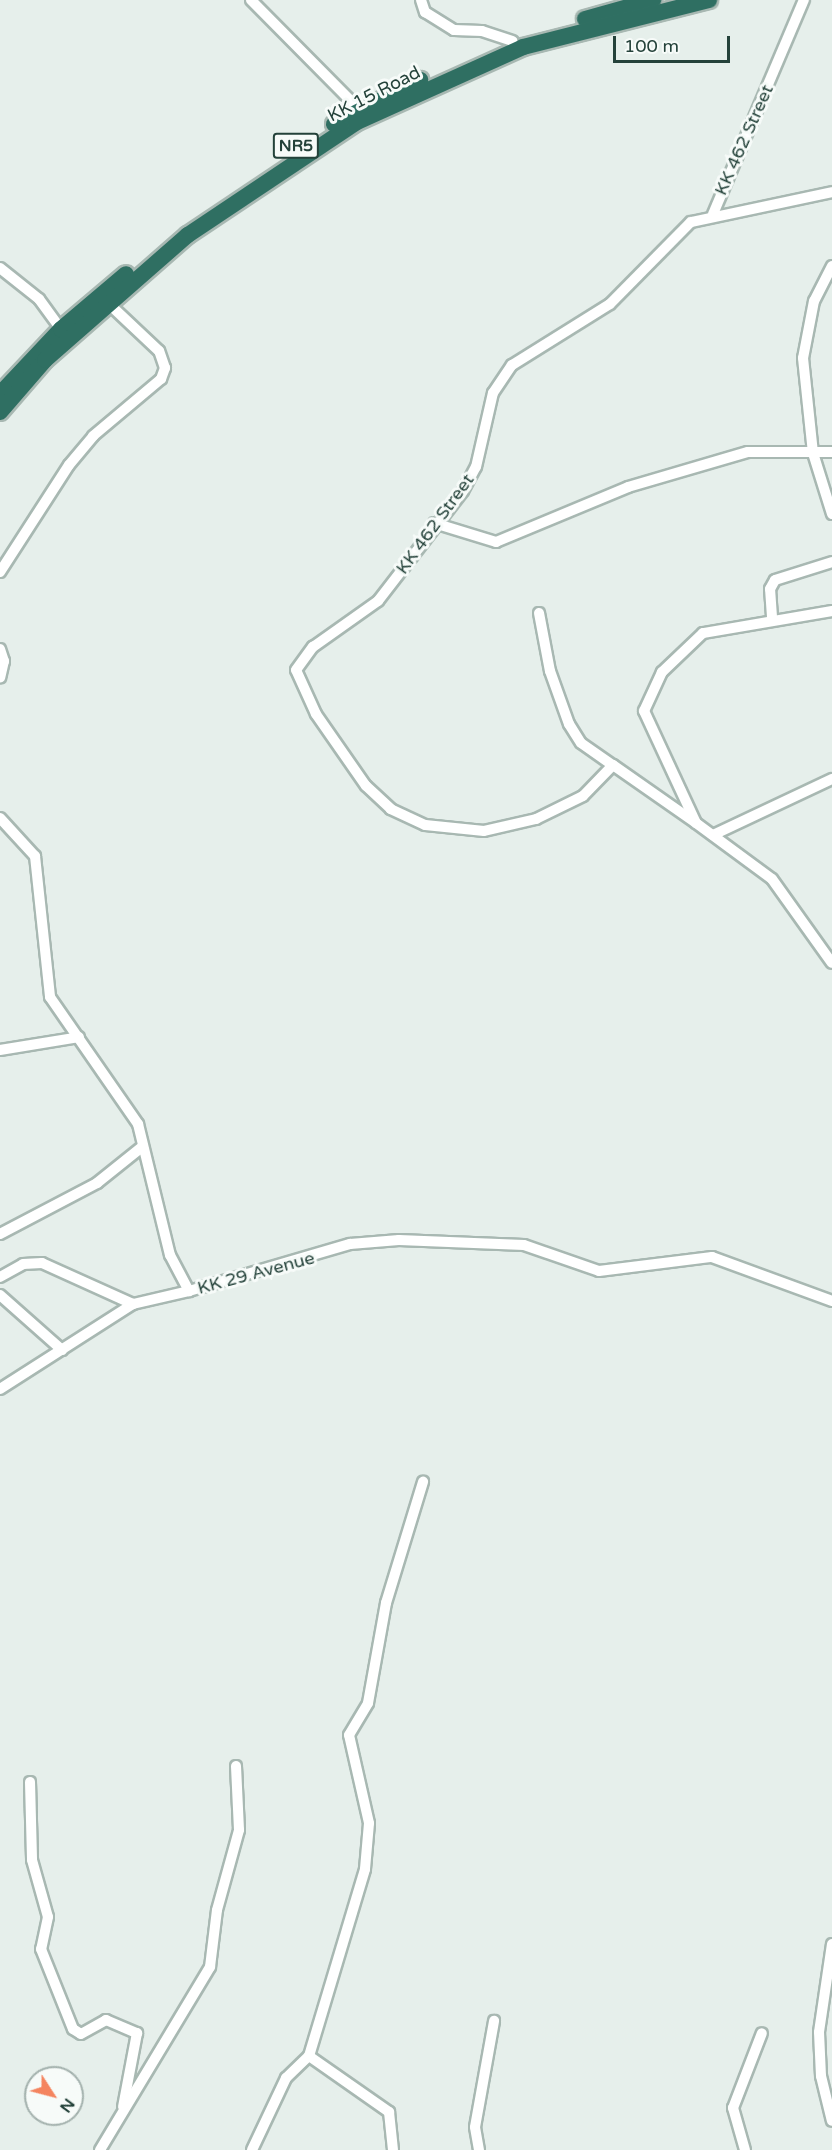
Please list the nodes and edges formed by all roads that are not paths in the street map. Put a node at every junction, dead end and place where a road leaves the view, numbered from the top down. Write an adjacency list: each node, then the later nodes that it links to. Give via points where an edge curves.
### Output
1 (251, 0): 8 (street)
2 (421, 0): 7 (street, via 425,12 454,30 482,31)
3 (653, 0): 6 (highway, KK 15 Road / NR5)
4 (709, 0): 13 (highway, KK 15 Road / NR5, via 523,47 355,123 253,188)
5 (804, 0): 10 (street, KK 462 Street)
6 (613, 4): 7 (highway, KK 15 Road / NR5)
7 (512, 41): 8 (highway, KK 15 Road / NR5)
8 (358, 108): 13 (highway, KK 15 Road / NR5, via 209,206)
9 (832, 192): 10 (street, KK 462 Street)
10 (713, 214): 20 (street, KK 462 Street, via 681,228 596,315 512,364 493,393 472,477)
11 (832, 266): 18 (street, via 821,282 805,332)
12 (0, 268): 14 (street, via 39,299)
13 (104, 298): 14 (highway, KK 15 Road / NR5); 16 (highway, KK 15 Road / NR5); 22 (street, via 159,351 165,368 160,379 93,436 69,465)
14 (61, 329): 15 (highway, KK 15 Road / NR5)
15 (2, 391)
16 (0, 412)
17 (832, 452): 18 (street)
18 (813, 453): 19 (street); 20 (street, via 737,455 628,487 496,542)
19 (832, 514)
20 (434, 523): 28 (street, KK 462 Street, via 378,601 303,657 296,670 298,684 366,786 391,809 425,825 484,831 536,819 583,796)
21 (832, 562): 25 (street, via 775,580 770,589)
22 (0, 572)
23 (832, 612): 25 (street)
24 (539, 613): 28 (street, via 550,671 569,724 581,743)
25 (772, 617): 31 (street, via 693,639 662,672 645,701 650,728)
26 (0, 649): 27 (street, via 4,661)
27 (0, 678)
28 (613, 765): 31 (street)
29 (832, 778): 32 (street)
30 (0, 818): 34 (street, KK 29 Avenue, via 35,856 48,990)
31 (696, 823): 32 (street)
32 (713, 835): 33 (street, via 778,886)
33 (832, 963)
34 (79, 1037): 35 (street); 36 (street, KK 29 Avenue, via 133,1114)
35 (0, 1050)
36 (142, 1147): 37 (street, via 97,1183); 39 (street, KK 29 Avenue, via 170,1255)
37 (0, 1234)
38 (0, 1277): 42 (street, via 22,1264 42,1263)
39 (189, 1291): 41 (street, KK 29 Avenue, via 350,1244 432,1241 524,1245 599,1271 712,1257); 42 (street)
40 (0, 1295): 43 (street)
41 (832, 1301)
42 (133, 1304): 43 (street)
43 (62, 1350): 44 (street)
44 (0, 1389)
45 (423, 1482): 51 (street, via 386,1603 368,1703 350,1736 369,1842)
46 (236, 1766): 52 (street, via 239,1830 217,1910 210,1967)
47 (30, 1782): 52 (street, via 32,1860 48,1917 41,1949 73,2028 81,2034 106,2020 137,2033)
48 (832, 1944): 53 (street, via 819,2032 821,2076)
49 (494, 2021): 57 (street, via 474,2127)
50 (762, 2033): 58 (street, via 733,2108)
51 (309, 2056): 55 (street, via 286,2078); 56 (street, via 389,2112)
52 (123, 2107): 54 (street)
53 (832, 2121)
54 (100, 2150)
55 (252, 2150)
56 (393, 2150)
57 (479, 2150)
58 (745, 2150)

